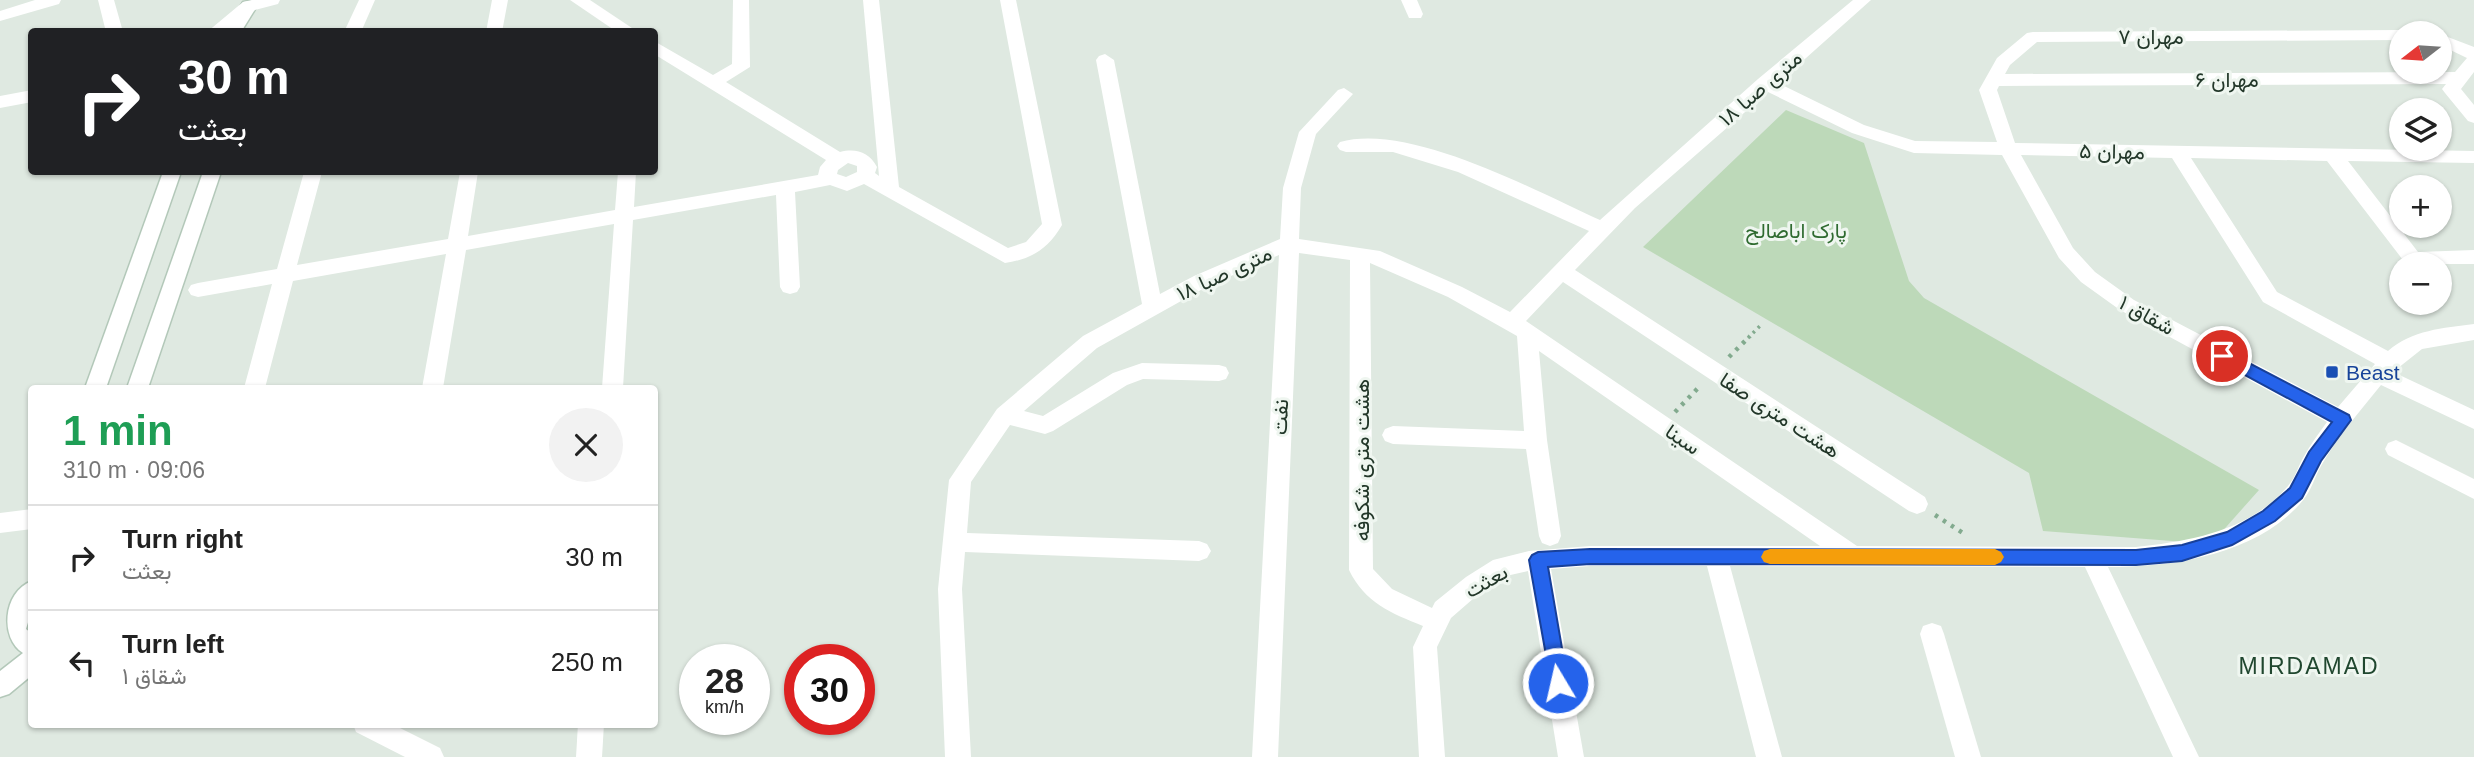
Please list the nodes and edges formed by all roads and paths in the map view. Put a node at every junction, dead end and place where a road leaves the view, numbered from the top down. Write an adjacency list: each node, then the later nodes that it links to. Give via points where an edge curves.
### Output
1 (53, 0): 12 (street)
2 (106, 0): 13 (street)
3 (272, 0): 11 (street)
4 (367, 0): 17 (street)
5 (500, 0): 18 (street)
6 (579, 0): 19 (street)
7 (741, 0): 28 (street, via 741,66)
8 (871, 0): 46 (street)
9 (1008, 0): 46 (street, via 1052,225 1041,243 1026,253 1005,256)
10 (1863, 0): 29 (street, متری صبا ۱۸)
11 (245, 3): 14 (street); 15 (street); 16 (street)
12 (0, 16)
13 (114, 28)
14 (219, 28)
15 (234, 28)
16 (250, 28)
17 (354, 28)
18 (495, 28)
19 (624, 28)
20 (2389, 35): 27 (street, مهران ۷, via 2033,37 2003,62)
21 (2452, 43): 23 (street)
22 (658, 48): 28 (street)
23 (2474, 55)
24 (1105, 60): 57 (street)
25 (2474, 61): 26 (street)
26 (2461, 78): 27 (street, مهران ۶); 31 (street, via 2451,89)
27 (1994, 80): 33 (street, via 1988,90)
28 (713, 82): 37 (street)
29 (1764, 83): 33 (street, مهران ۵, via 1858,128 1914,147); 48 (street, متری صبا ۱۸)
30 (1344, 94): 49 (street, نفت, via 1308,132 1292,188)
31 (2474, 117)
32 (1346, 146): 48 (street, via 1393,146 1465,167)
33 (2008, 149): 34 (street, مهران ۵); 68 (street, شقاق ۱, via 2066,253 2088,277 2127,305)
34 (2178, 153): 35 (street, مهران ۵); 60 (street, via 2270,297)
35 (2333, 155): 36 (street, مهران ۵); 52 (street, via 2413,259)
36 (2474, 157)
37 (838, 159): 43 (street, via 863,159 868,167); 44 (street, via 827,171)
38 (171, 175): 62 (street)
39 (211, 175): 63 (street)
40 (312, 175): 54 (street)
41 (468, 175): 50 (street)
42 (627, 175): 47 (street)
43 (865, 176): 44 (street, via 847,184); 46 (street)
44 (830, 180): 45 (street)
45 (785, 188): 47 (street); 55 (street)
46 (890, 189)
47 (624, 216): 50 (street); 66 (street)
48 (1602, 229): 53 (street, متری صبا ۱۸)
49 (1287, 244): 51 (street, متری صبا ۱۸); 57 (street, متری صبا ۱۸, via 1201,281); 97 (street, نفت)
50 (456, 245): 54 (street); 65 (street)
51 (1360, 255): 58 (street, متری صبا ۱۸, via 1373,256 1455,292); 86 (street, هشت متری شکوفه, via 1361,570 1377,593)
52 (2474, 257)
53 (1562, 271): 58 (street, متری صبا ۱۸); 74 (street, هشت متری صفا)
54 (285, 274): 56 (street); 64 (street)
55 (790, 287)
56 (198, 290)
57 (1153, 308): 67 (street, متری صبا ۱۸, via 1090,342)
58 (1519, 327): 71 (street); 82 (street, سینا)
59 (2474, 332): 60 (street, بعثت, via 2434,337 2406,347)
60 (2384, 368): 68 (street, بعثت); 69 (street)
61 (1219, 373): 67 (street, via 1142,371 1120,379 1045,425)
62 (95, 385)
63 (138, 385)
64 (255, 385)
65 (433, 385)
66 (613, 385)
67 (1006, 415): 79 (street, متری صبا ۱۸, via 960,480)
68 (2343, 420): 83 (street, بعثت, via 2315,457 2296,493 2232,538 2182,553)
69 (2474, 420)
70 (1393, 435): 71 (street)
71 (1536, 440): 77 (street)
72 (2396, 449): 73 (street)
73 (2474, 490)
74 (1916, 503): 78 (path)
75 (28, 520): 76 (street)
76 (0, 523)
77 (1550, 536)
78 (1969, 537)
79 (954, 542): 80 (street); 96 (street, متری صبا ۱۸, via 950,589)
80 (1199, 551)
81 (1716, 557): 82 (street, بعثت); 84 (street, بعثت); 100 (street)
82 (1854, 557): 83 (street, بعثت)
83 (2092, 557): 102 (street)
84 (1538, 560): 86 (street, بعثت, via 1501,568 1474,583); 99 (street)
85 (28, 591): 87 (street)
86 (1437, 621): 98 (street, بعثت, via 1425,648)
87 (6, 632): 89 (street)
88 (1932, 634): 101 (street)
89 (28, 644)
90 (28, 663): 91 (street)
91 (0, 686)
92 (377, 728): 94 (street)
93 (591, 728): 95 (street)
94 (431, 757)
95 (589, 757)
96 (958, 757)
97 (1265, 757)
98 (1432, 757)
99 (1571, 757)
100 (1769, 757)
101 (1968, 757)
102 (2186, 757)

